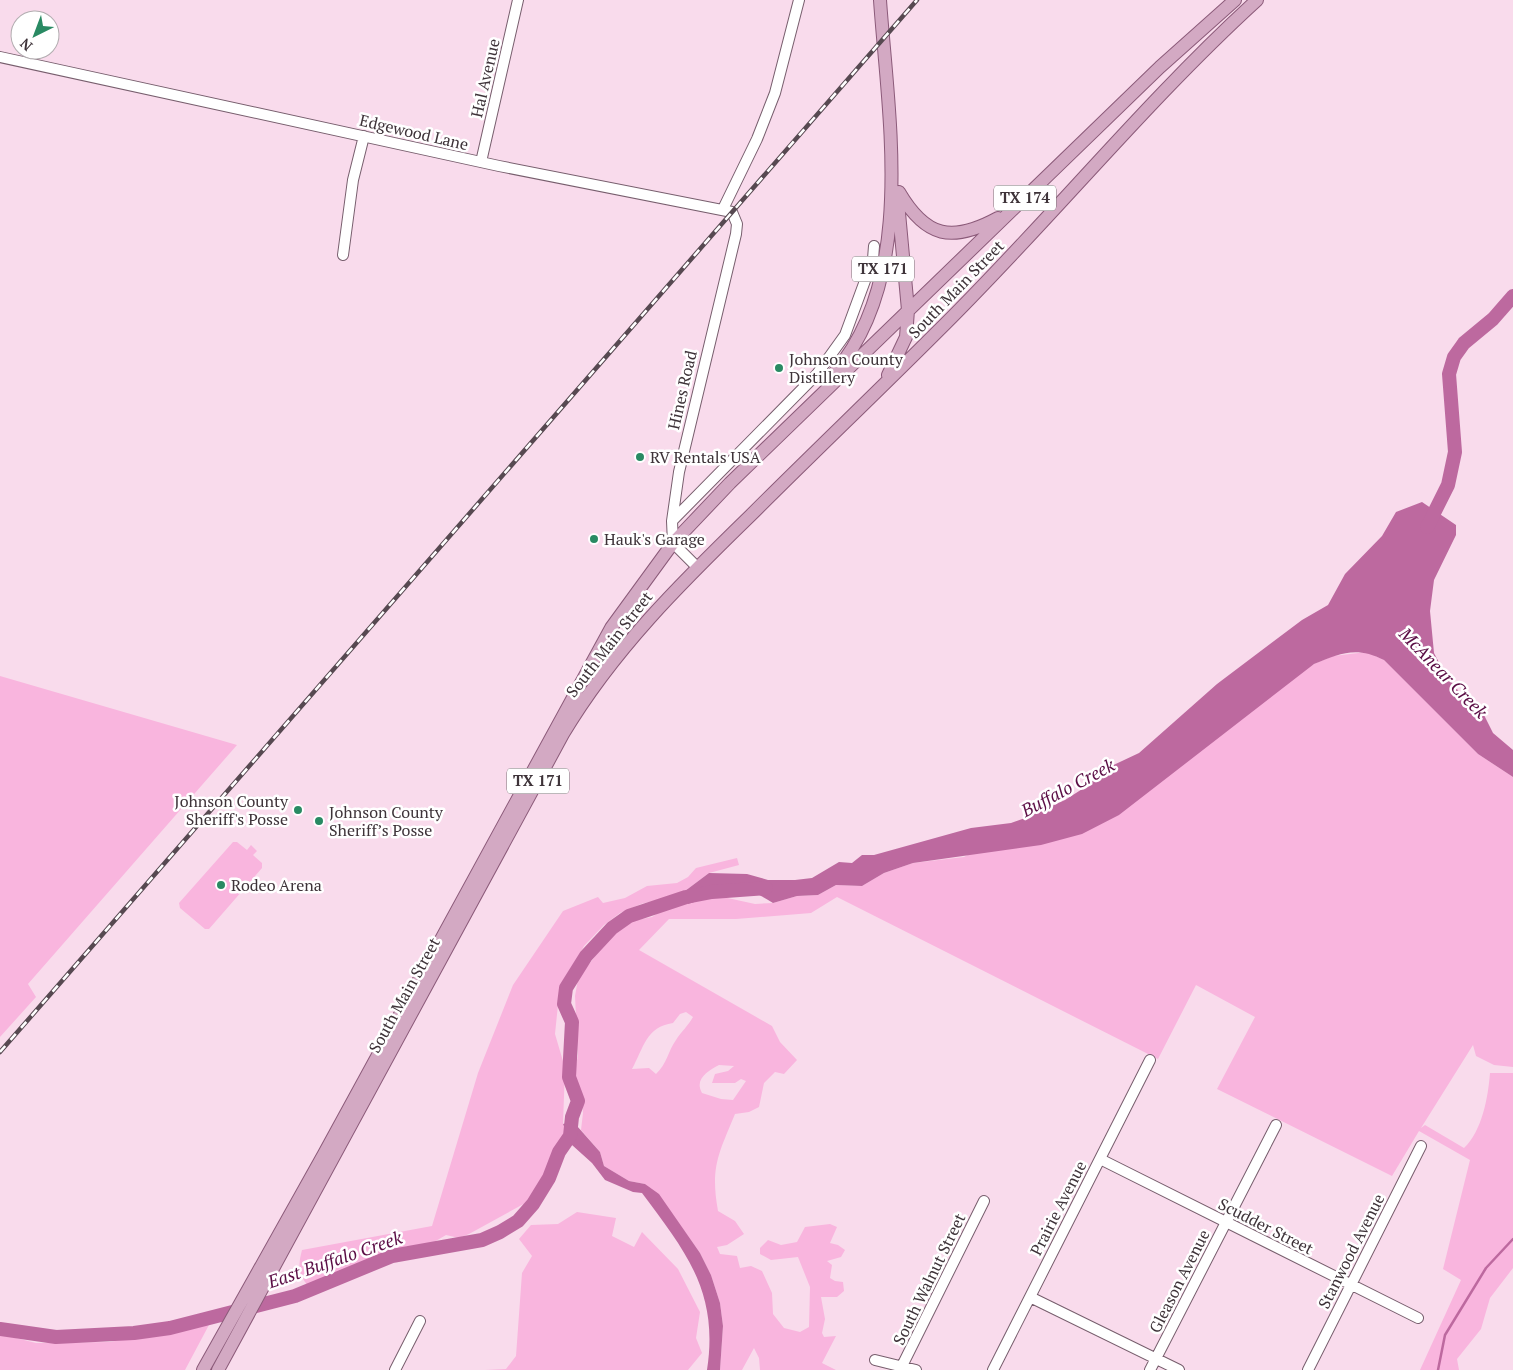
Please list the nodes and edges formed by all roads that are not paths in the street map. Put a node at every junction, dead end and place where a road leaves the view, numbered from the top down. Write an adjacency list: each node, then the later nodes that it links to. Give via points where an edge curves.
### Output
1 (518, 0): 9 (street, Hal Avenue)
2 (799, 0): 11 (street, via 775,93)
3 (880, 0): 7 (main road, TX 171)
4 (1235, 0): 12 (main road, South Main Street / TX 174, via 1160,67)
5 (1257, 0): 16 (main road, South Main Street / TX 174, via 1174,80 983,286)
6 (0, 57): 8 (street, Edgewood Lane)
7 (890, 123): 10 (main road, TX 171); 17 (main road, TX 171, via 891,218 887,255 864,325 850,352)
8 (364, 136): 9 (street, Edgewood Lane); 14 (street, via 353,180)
9 (481, 162): 11 (street, Edgewood Lane, via 704,208)
10 (896, 188): 12 (main road, via 920,221 950,233 977,229); 15 (main road, TX 171)
11 (723, 209): 18 (street, Hines Road, via 732,212 736,234 679,472)
12 (1013, 209): 15 (main road, South Main Street / TX 174)
13 (874, 246): 18 (street, via 873,259 846,335 817,374)
14 (343, 255)
15 (908, 310): 16 (main road, TX 171, via 904,344); 17 (main road, South Main Street / TX 174)
16 (883, 386): 20 (main road, South Main Street / TX 171)
17 (817, 399): 19 (main road, South Main Street / TX 171)
18 (672, 521): 19 (street, Hines Road)
19 (673, 543): 20 (street); 21 (main road, South Main Street / TX 171, via 612,628)
20 (697, 567): 21 (main road, South Main Street / TX 171, via 629,640 593,688)
21 (496, 848): 28 (main road, South Main Street / TX 171, via 328,1146)
22 (1150, 1060): 25 (street, Prairie Avenue)
23 (1276, 1125): 27 (street, Gleason Avenue)
24 (1421, 1146): 29 (street, Stanwood Avenue)
25 (1100, 1159): 27 (street, Scudder Street); 30 (street, Prairie Avenue)
26 (984, 1201): 35 (street, South Walnut Street)
27 (1226, 1222): 29 (street, Scudder Street); 33 (street, Gleason Avenue)
28 (280, 1241): 36 (main road, South Main Street / TX 171); 37 (main road, South Main Street / TX 171)
29 (1350, 1285): 31 (street, Scudder Street); 43 (street, Stanwood Avenue)
30 (1030, 1297): 33 (street); 40 (street, Prairie Avenue)
31 (1418, 1318)
32 (420, 1321): 38 (street)
33 (1156, 1358): 41 (street, Gleason Avenue); 42 (street)
34 (875, 1360): 35 (street)
35 (901, 1368): 39 (street)
36 (203, 1370)
37 (218, 1370)
38 (395, 1370)
39 (916, 1370)
40 (993, 1370)
41 (1150, 1370)
42 (1179, 1370)
43 (1308, 1370)

